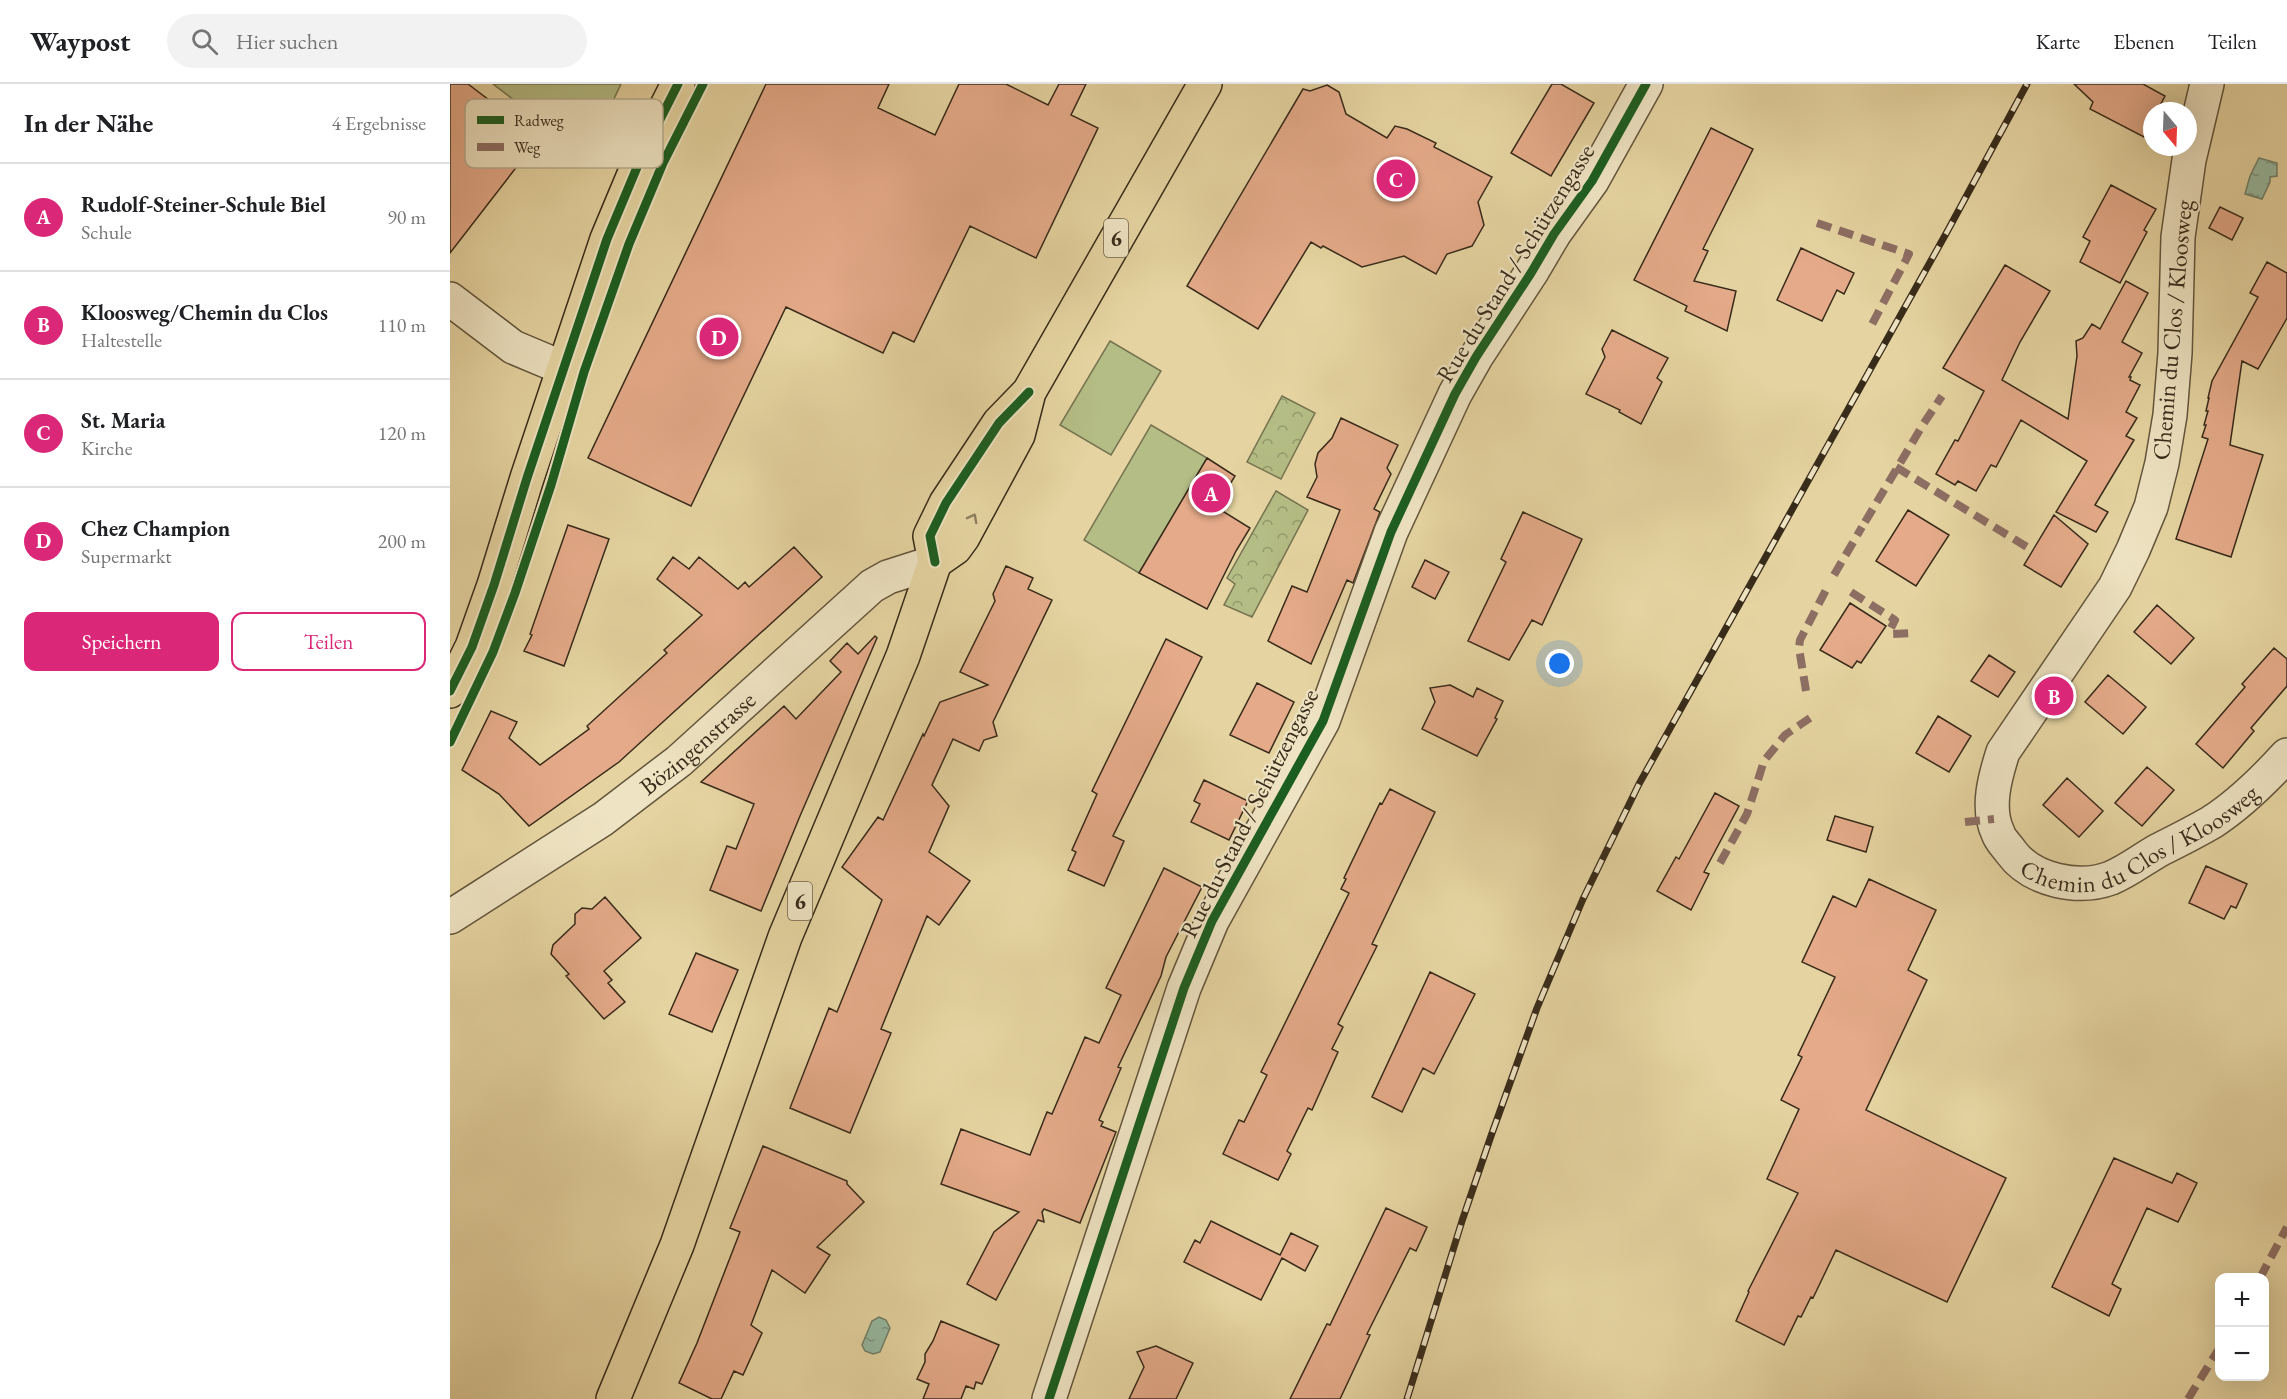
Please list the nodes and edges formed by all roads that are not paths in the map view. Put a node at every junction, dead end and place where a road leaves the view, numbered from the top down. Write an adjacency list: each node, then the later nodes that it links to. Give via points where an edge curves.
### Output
1 (678, 84): 5 (main road)
2 (1205, 84): 9 (main road, 6, via 1029,392 1018,435 963,537)
3 (1646, 84): 14 (street, Rue du Stand / Schützengasse, via 1592,181 1554,234 1455,394 1391,532 1323,721 1212,921 1184,988)
4 (2207, 84): 11 (street, Chemin du Clos / Kloosweg, via 2189,160 2178,237 2170,415 2151,507 2115,587 2003,752 1995,776 1994,819 1998,834 2013,855 2039,874 2062,882 2109,879 2213,821 2248,794)
5 (663, 114)
6 (637, 168): 8 (main road, via 607,239)
7 (450, 299): 8 (street, via 513,347)
8 (563, 368): 10 (main road, via 472,647)
9 (935, 562): 12 (street, Bözingenstrasse, via 872,586 679,761 603,819); 13 (main road, 6, via 903,656 785,937 677,1245)
10 (450, 691)
11 (2287, 755)
12 (450, 917)
13 (613, 1399)
14 (1049, 1399)

